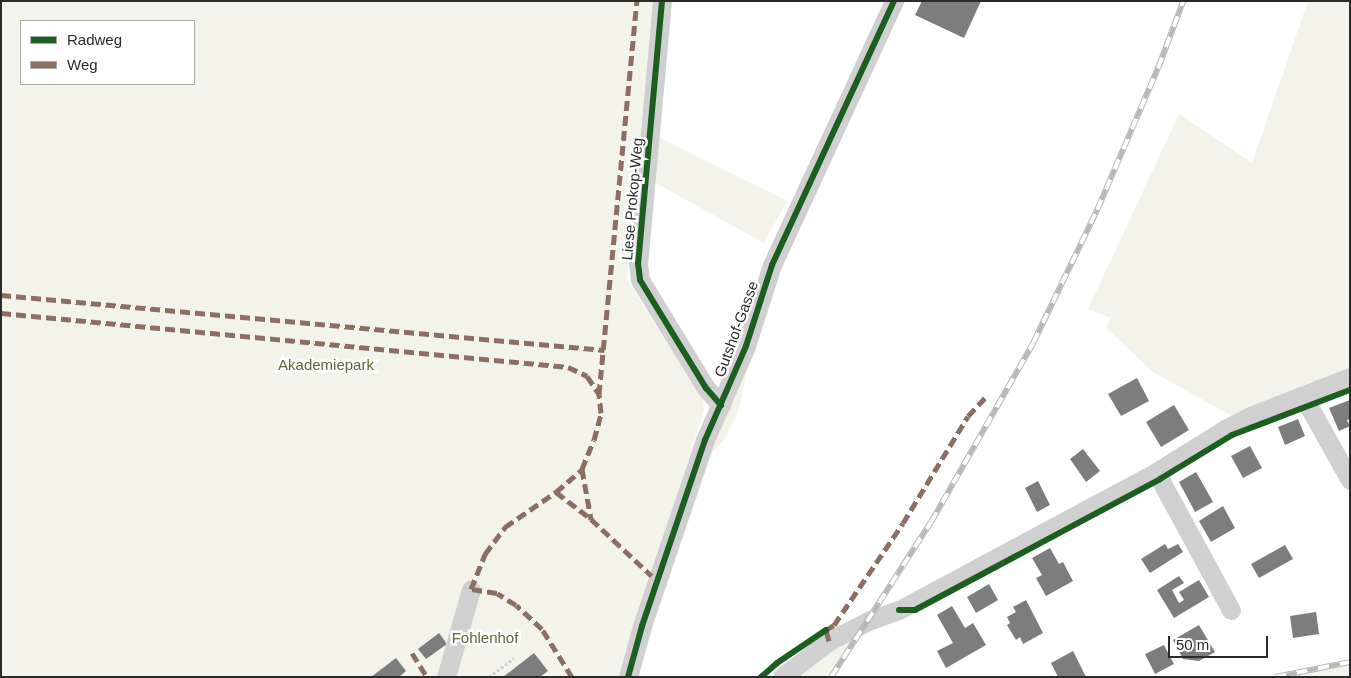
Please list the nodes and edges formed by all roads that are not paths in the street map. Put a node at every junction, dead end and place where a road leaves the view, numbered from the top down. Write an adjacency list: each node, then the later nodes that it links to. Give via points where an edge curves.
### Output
1 (662, 1): 5 (street, Liese Prokop-Weg, via 638,263 640,280 706,388)
2 (894, 1): 5 (street, Gutshof-Gasse, via 772,265 746,346)
3 (1350, 377): 4 (street)
4 (1304, 396): 6 (street, via 1246,419); 7 (street)
5 (721, 405): 11 (street, Gutshof-Gasse, via 702,450)
6 (1156, 472): 9 (street); 12 (street, via 899,610 829,641)
7 (1350, 480)
8 (471, 588): 10 (street)
9 (1231, 610)
10 (446, 677)
11 (628, 677)
12 (782, 677)

